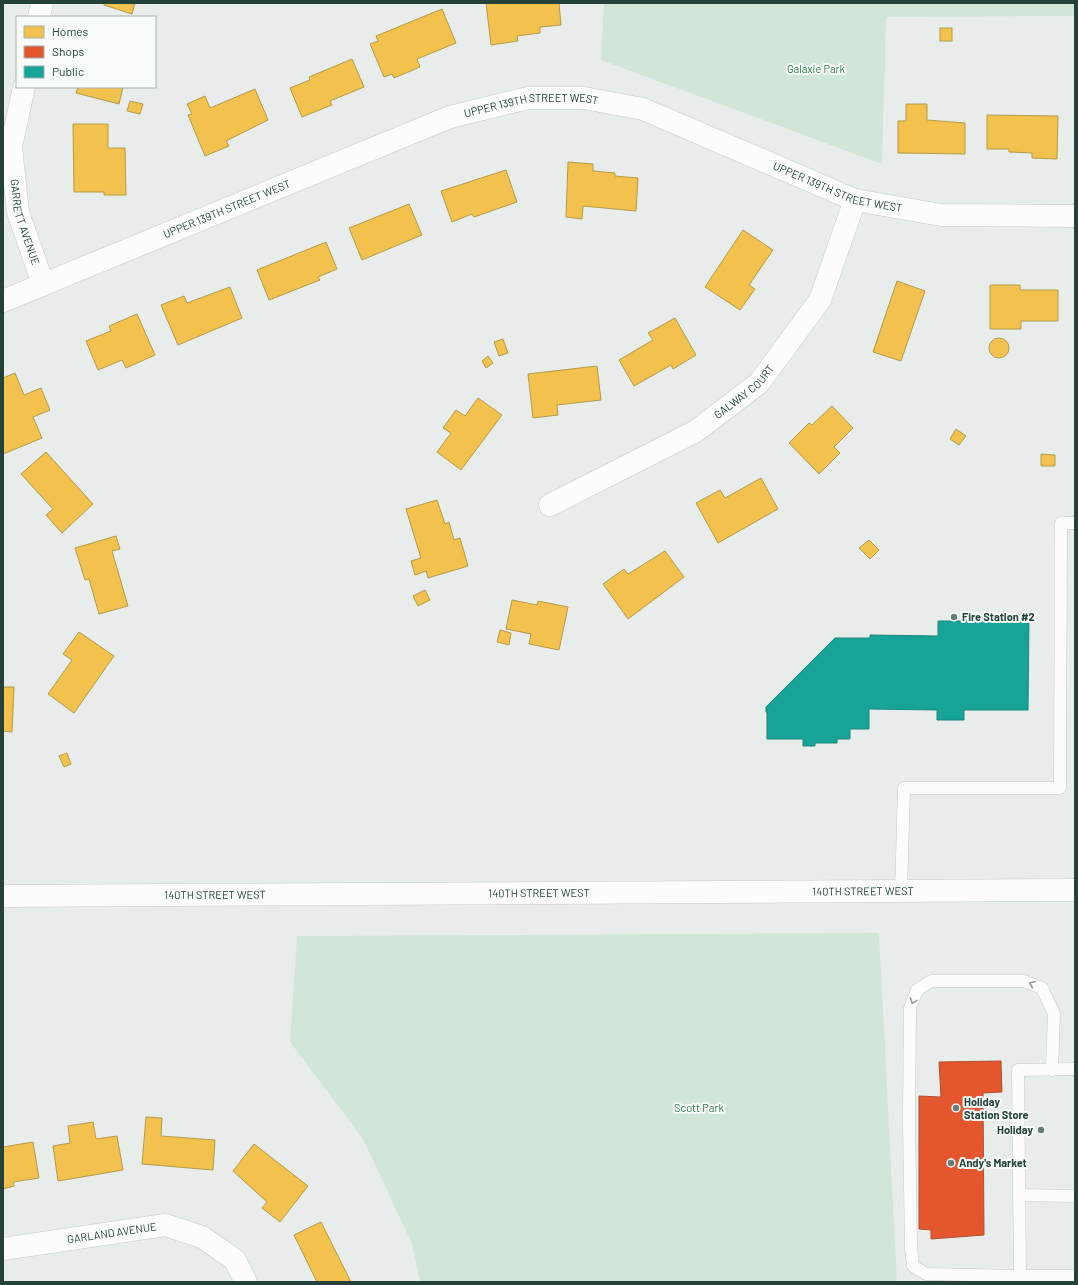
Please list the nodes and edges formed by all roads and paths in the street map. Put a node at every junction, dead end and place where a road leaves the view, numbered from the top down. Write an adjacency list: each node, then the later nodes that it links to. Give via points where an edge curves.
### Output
1 (42, 3): 2 (street)
2 (39, 16)
3 (24, 88): 6 (street, GARRETT AVENUE, via 11,147 18,212)
4 (855, 200): 5 (street, UPPER 139TH STREET WEST, via 941,215); 6 (street, UPPER 139TH STREET WEST, via 643,109 584,98 528,98 450,117); 8 (street, GALWAY COURT, via 820,300 759,383 696,431)
5 (1075, 216)
6 (43, 284): 7 (street, UPPER 139TH STREET WEST)
7 (3, 301)
8 (550, 505)
9 (1075, 523): 11 (lane, via 1061,523 1060,788 904,788)
10 (1075, 890): 11 (street, 140TH STREET WEST)
11 (901, 892): 12 (street, 140TH STREET WEST)
12 (3, 896)
13 (1075, 1069): 14 (lane)
14 (1052, 1070): 15 (lane, via 1018,1070); 18 (lane, one-way to 18, via 1054,1014 1042,988 1024,981 931,980 917,990 910,1008 913,1266 926,1274)
15 (1019, 1195): 16 (lane); 18 (lane)
16 (1075, 1196)
17 (3, 1248): 20 (street, GARLAND AVENUE, via 165,1225 202,1237 235,1260)
18 (1020, 1276): 19 (lane)
19 (1075, 1276)
20 (246, 1282)

